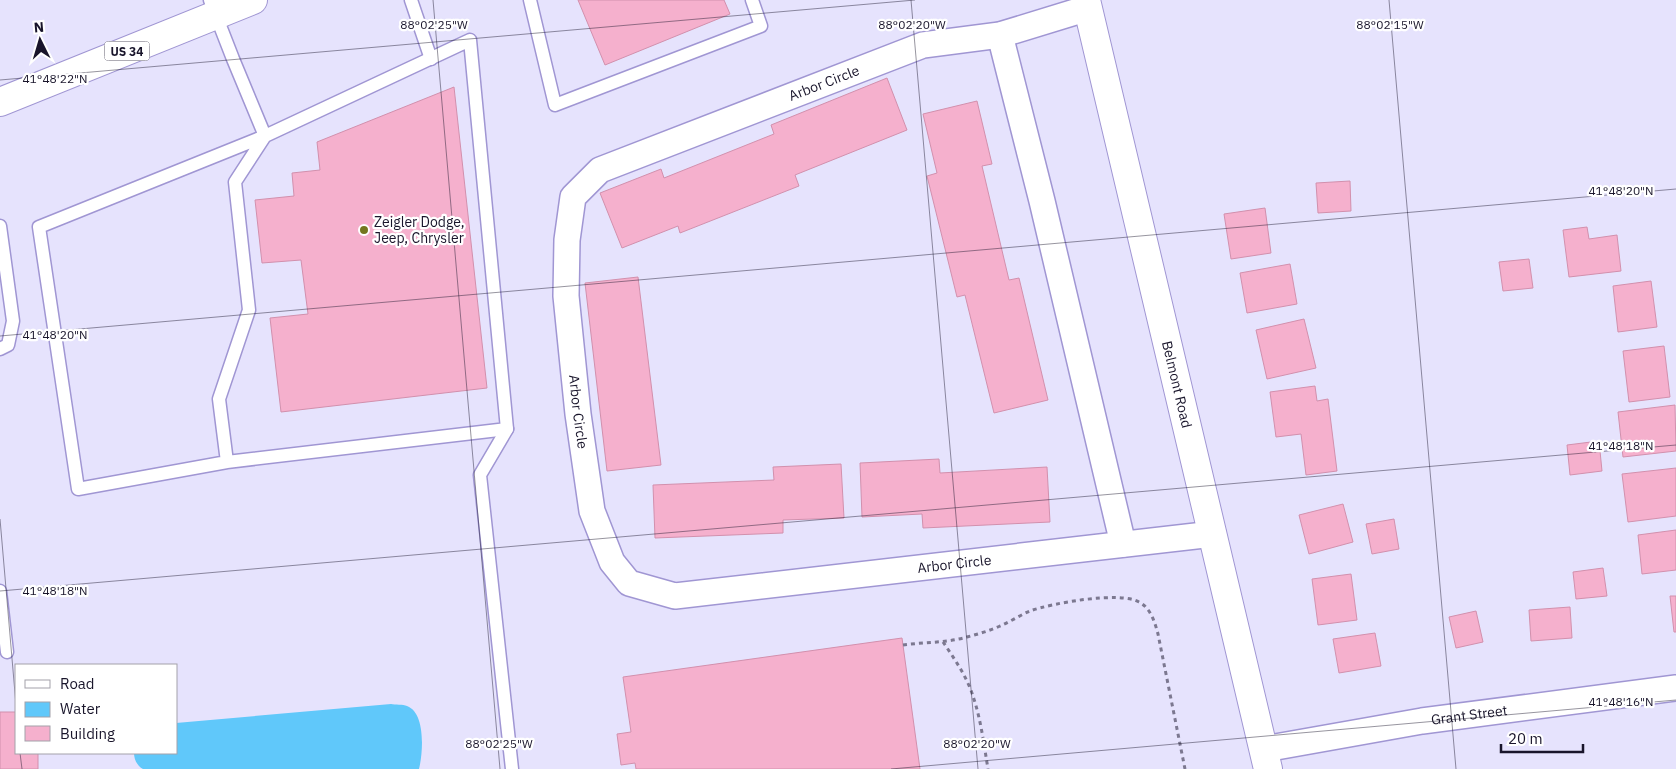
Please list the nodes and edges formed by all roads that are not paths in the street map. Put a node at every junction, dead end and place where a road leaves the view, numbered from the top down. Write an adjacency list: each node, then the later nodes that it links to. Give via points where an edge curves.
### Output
1 (253, 0): 6 (main road, US 34)
2 (410, 0): 8 (lane)
3 (530, 0): 4 (lane, via 556,105 761,26)
4 (752, 0)
5 (1087, 4): 7 (street, Arbor Circle); 15 (main road, Belmont Road)
6 (213, 7): 9 (main road, US 34); 10 (lane)
7 (1000, 34): 16 (street); 16 (street, Arbor Circle, via 923,45 600,170 573,198 567,240 566,296 592,511 612,562 629,583 675,596)
8 (431, 59): 10 (lane); 13 (lane, via 470,40)
9 (0, 102)
10 (265, 136): 14 (lane, via 235,182 249,310 219,399); 14 (lane, via 39,227 78,489)
11 (0, 226): 12 (lane, via 13,322 8,345)
12 (0, 349)
13 (507, 429): 14 (lane); 21 (lane, via 480,475)
14 (226, 462)
15 (1213, 534): 16 (street, Arbor Circle); 20 (main road, Belmont Road)
16 (1123, 544)
17 (0, 591): 18 (lane)
18 (7, 652)
19 (1676, 688): 20 (street, Grant Street, via 1422,721)
20 (1266, 759)
21 (512, 769)

